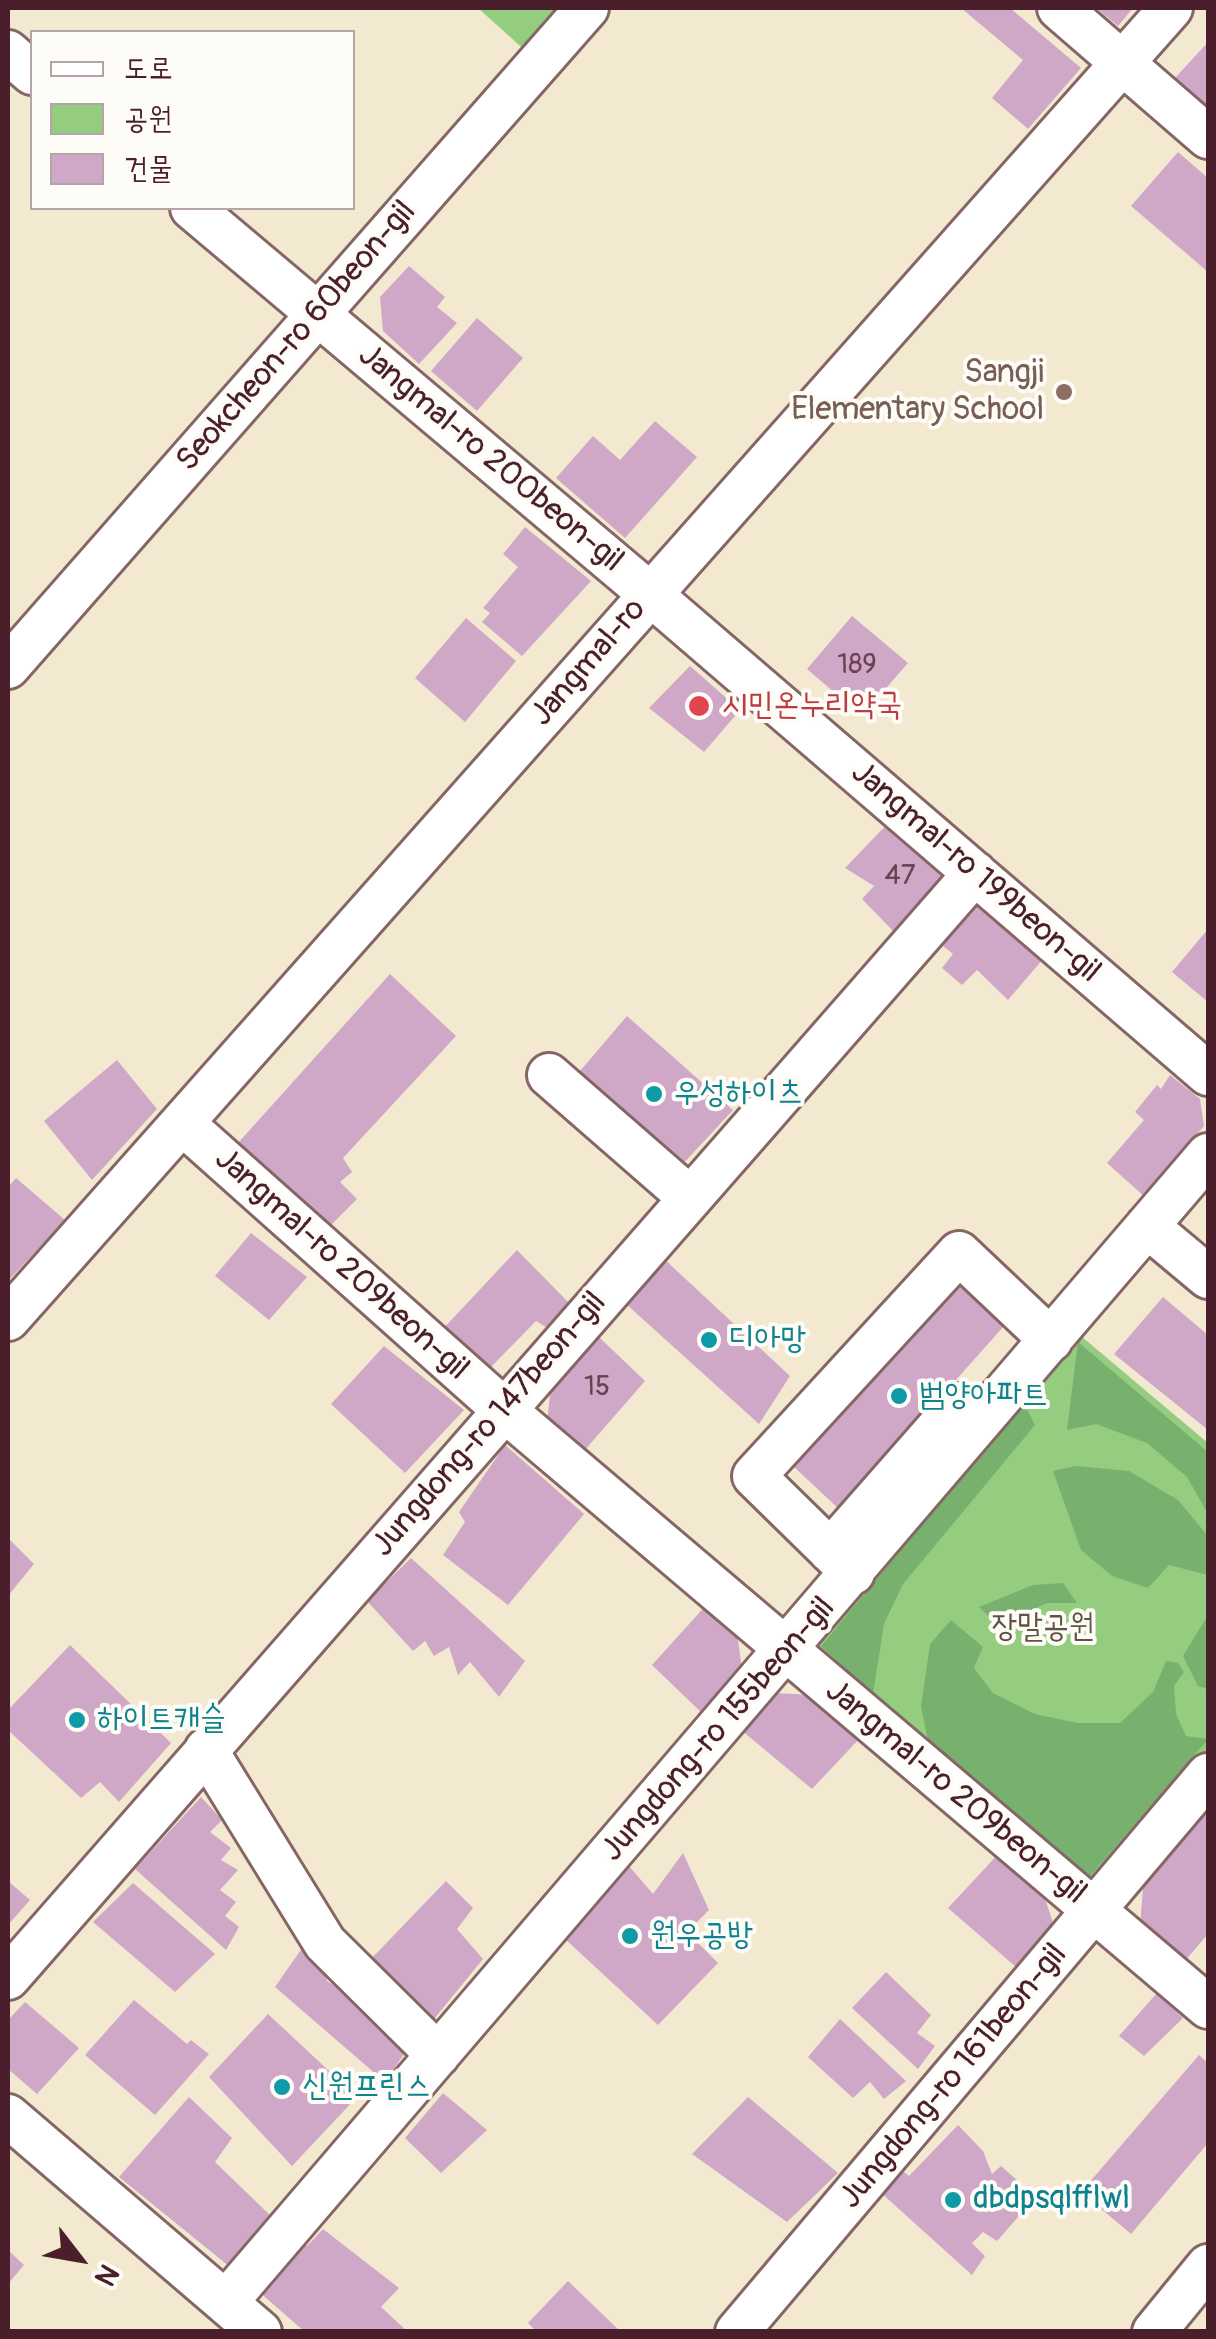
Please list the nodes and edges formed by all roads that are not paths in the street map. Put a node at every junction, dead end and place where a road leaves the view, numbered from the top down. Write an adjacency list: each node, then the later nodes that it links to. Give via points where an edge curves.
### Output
1 (588, 8): 9 (street, Seokcheon-ro 60beon-gil)
2 (1059, 8): 5 (street)
3 (1171, 8): 5 (street, Jangmal-ro)
4 (8, 52): 6 (street)
5 (1122, 62): 7 (street); 10 (street, Jangmal-ro)
6 (30, 71)
7 (1208, 137)
8 (194, 210): 9 (street, Jangmal-ro 200beon-gil)
9 (318, 314): 10 (street, Jangmal-ro 200beon-gil); 11 (street, Seokcheon-ro 60beon-gil)
10 (650, 594): 12 (street, Jangmal-ro 199beon-gil); 15 (street, Jangmal-ro)
11 (8, 668)
12 (975, 873): 13 (street, Jangmal-ro 199beon-gil); 17 (street, Jungdong-ro 147beon-gil)
13 (1208, 1074)
14 (548, 1076): 17 (street)
15 (182, 1123): 20 (street, Jangmal-ro); 22 (street, Jangmal-ro 209beon-gil)
16 (1208, 1154): 18 (street, Jungdong-ro 155beon-gil)
17 (690, 1198): 22 (street, Jungdong-ro 147beon-gil)
18 (1147, 1226): 19 (street); 21 (street, Jungdong-ro 155beon-gil)
19 (1208, 1277)
20 (8, 1319)
21 (1041, 1331): 23 (street, Jungdong-ro 155beon-gil); 23 (street, via 959,1252 754,1476)
22 (503, 1409): 24 (street, Jangmal-ro 209beon-gil); 25 (street, Jungdong-ro 147beon-gil)
23 (841, 1562): 24 (street, Jungdong-ro 155beon-gil)
24 (787, 1650): 27 (street, Jangmal-ro 209beon-gil); 30 (street, Jungdong-ro 155beon-gil)
25 (206, 1750): 28 (street, Jungdong-ro 147beon-gil); 30 (street, via 325,1943)
26 (1208, 1775): 27 (street, Jungdong-ro 161beon-gil)
27 (1095, 1911): 29 (street, Jangmal-ro 209beon-gil); 35 (street, Jungdong-ro 161beon-gil)
28 (8, 1978)
29 (1208, 2008)
30 (438, 2056): 33 (street, Jungdong-ro 155beon-gil)
31 (8, 2116): 33 (street)
32 (1208, 2266): 36 (street)
33 (226, 2302): 34 (street)
34 (260, 2332)
35 (736, 2332)
36 (1154, 2332)

